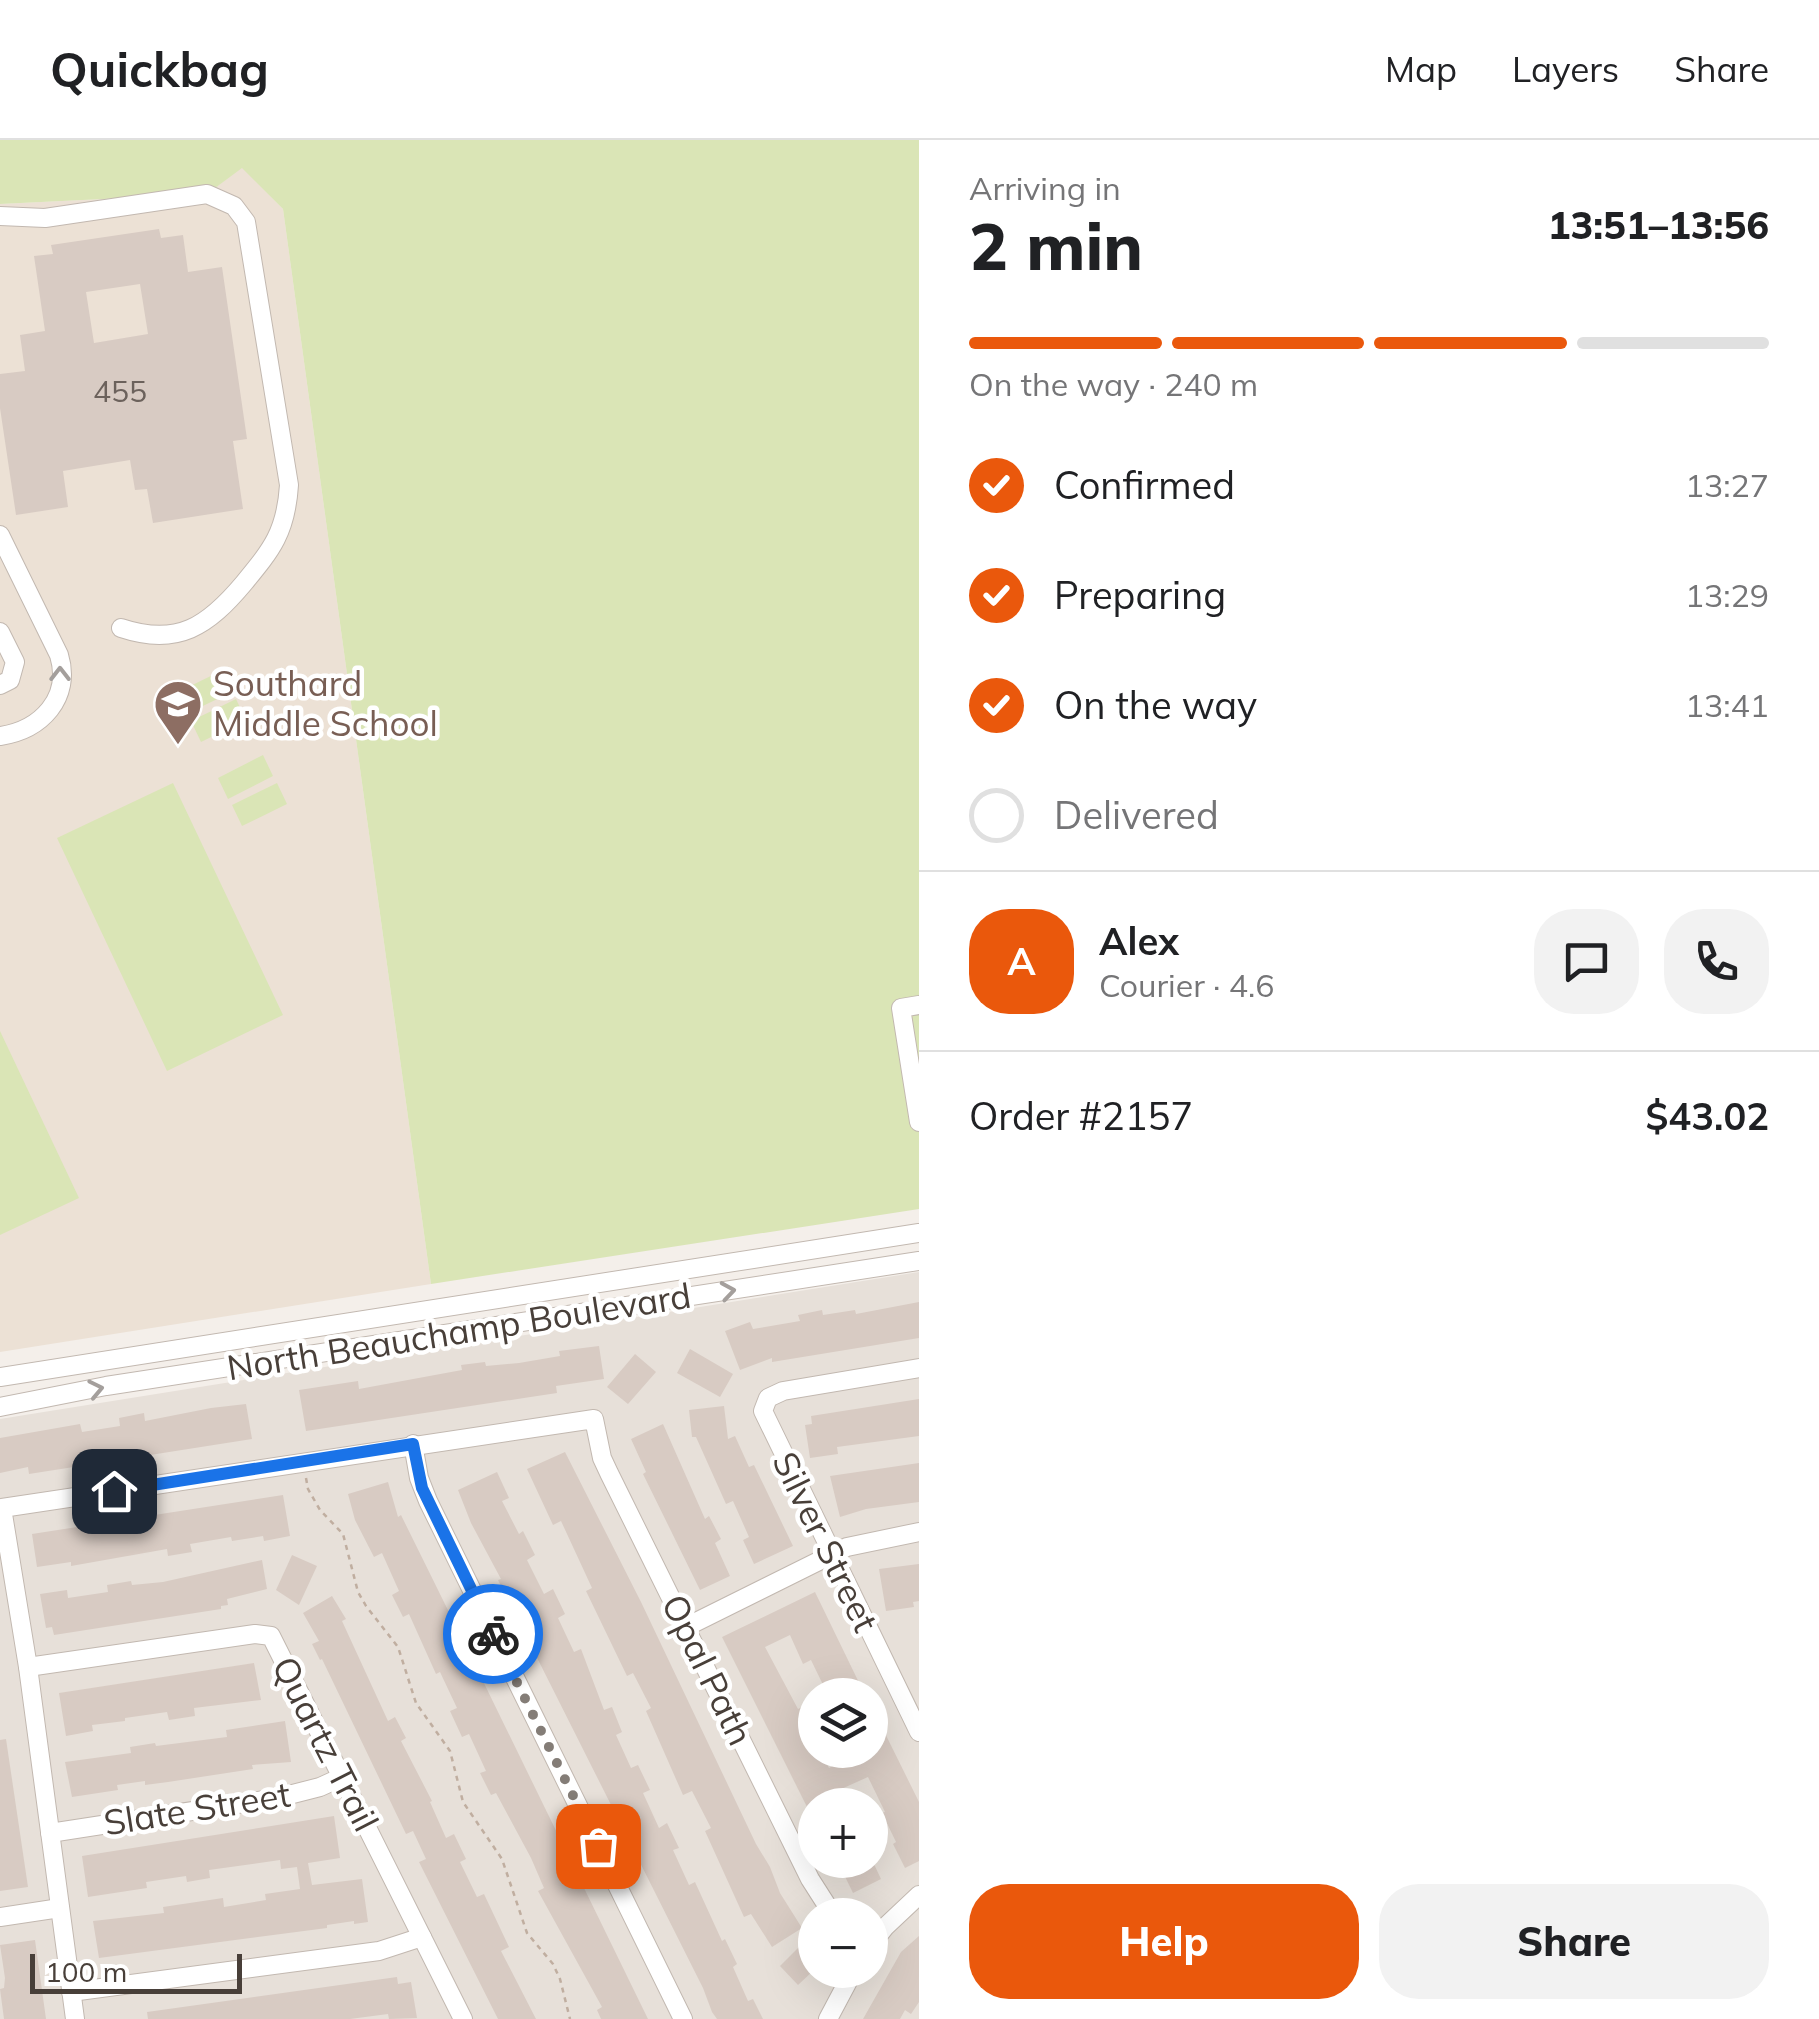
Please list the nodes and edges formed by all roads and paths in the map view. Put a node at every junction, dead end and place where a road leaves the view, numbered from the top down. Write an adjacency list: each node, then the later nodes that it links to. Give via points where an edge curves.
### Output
1 (0, 216): 3 (street, via 45,218 207,194 234,206 246,222 289,486 283,526 276,544 209,620 154,636)
2 (0, 534): 6 (street, one-way to 2, via 32,727 48,714 63,676)
3 (121, 628)
4 (0, 632): 5 (street, via 16,662)
5 (0, 686)
6 (0, 736)
7 (919, 1005): 8 (street, via 901,1008)
8 (919, 1122)
9 (919, 1233): 12 (street, North Beauchamp Boulevard)
10 (919, 1262): 13 (street, North Beauchamp Boulevard, one-way to 10)
11 (919, 1368): 18 (street, Silver Street, via 797,1388 764,1404 770,1432)
12 (0, 1376)
13 (0, 1407)
14 (413, 1444): 16 (street); 19 (street, Opal Path, via 594,1419 602,1458); 36 (street, via 428,1502)
15 (306, 1475): 35 (path, via 320,1510 343,1534 358,1592 398,1647 416,1703 450,1751 463,1802 502,1860 527,1933 560,1978)
16 (2, 1508): 20 (street)
17 (919, 1532): 18 (street)
18 (831, 1555): 19 (street); 21 (street, Silver Street)
19 (686, 1626): 26 (street, Opal Path)
20 (28, 1667): 23 (street, Quartz Trail, via 272,1636); 24 (street)
21 (913, 1706): 22 (street, Silver Street)
22 (919, 1732)
23 (342, 1776): 24 (street, Slate Street, via 277,1798); 30 (street, Quartz Trail)
24 (50, 1833): 27 (street)
25 (919, 1895): 29 (street)
26 (822, 1898)
27 (60, 1908): 28 (street); 32 (street)
28 (0, 1916)
29 (888, 1923)
30 (422, 1937): 32 (street, via 379,1951); 34 (street, Quartz Trail)
31 (844, 1988): 37 (street)
32 (72, 1992): 33 (street)
33 (75, 2019)
34 (463, 2019)
35 (570, 2019)
36 (683, 2019)
37 (828, 2019)

